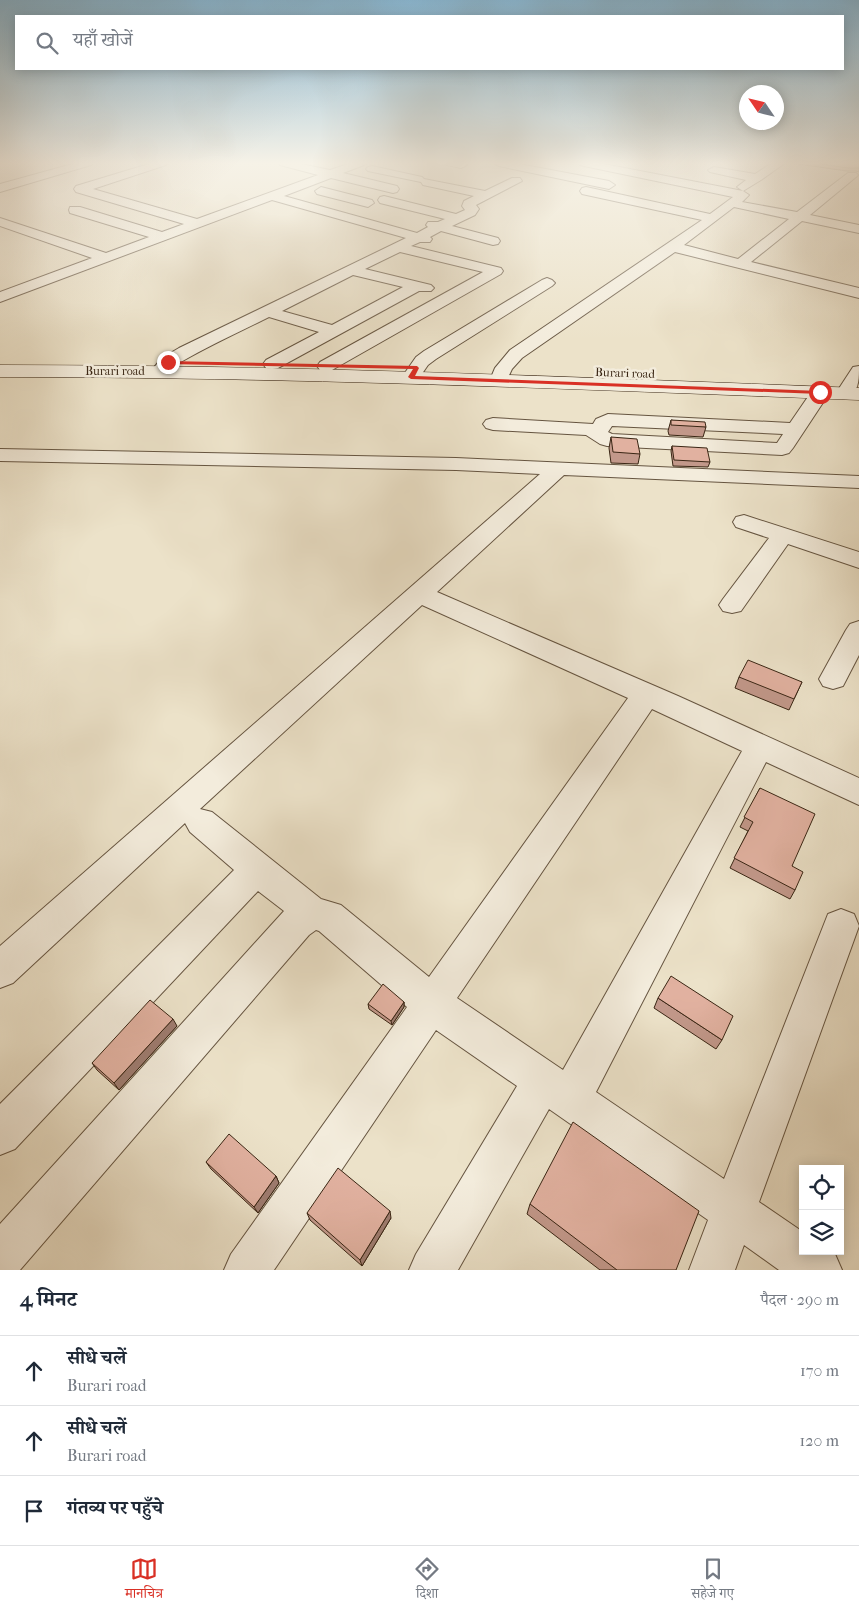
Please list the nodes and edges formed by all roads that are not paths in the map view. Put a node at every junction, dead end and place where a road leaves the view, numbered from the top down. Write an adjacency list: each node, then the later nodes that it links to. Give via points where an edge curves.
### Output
1 (0, 222): 12 (street)
2 (115, 222): 14 (street)
3 (365, 222): 15 (street)
4 (423, 222): 10 (street)
5 (448, 222): 10 (street)
6 (706, 222): 13 (street)
7 (794, 222): 23 (street)
8 (829, 222): 11 (street)
9 (196, 223): 14 (street)
10 (439, 227): 15 (street); 18 (street)
11 (859, 228)
12 (29, 232): 16 (street); 25 (street)
13 (690, 235): 17 (street); 22 (street)
14 (160, 236): 25 (street)
15 (418, 237): 19 (street); 21 (street)
16 (7, 239)
17 (709, 240)
18 (493, 241)
19 (436, 242)
20 (738, 246): 23 (street)
21 (397, 247): 26 (street); 31 (street, via 496,271)
22 (673, 247): 28 (street); 45 (street, via 516,354)
23 (757, 251): 24 (street); 28 (street)
24 (775, 255)
25 (104, 257): 36 (street)
26 (377, 257): 27 (street); 29 (street)
27 (405, 264)
28 (740, 264): 34 (street)
29 (351, 270): 33 (street); 37 (street)
30 (459, 278): 31 (street)
31 (477, 282): 35 (street)
32 (547, 283): 44 (street, via 430,356)
33 (417, 286): 35 (street); 38 (street)
34 (859, 293)
35 (454, 295): 42 (street)
36 (0, 296)
37 (266, 312): 38 (street); 41 (street)
38 (333, 331): 40 (street)
39 (0, 362): 41 (main road, Burari road)
40 (272, 364): 41 (main road, Burari road); 42 (main road, Burari road)
41 (164, 366): 43 (main road, Burari road); 44 (main road, Burari road)
42 (326, 366): 44 (main road, Burari road)
43 (0, 371)
44 (414, 373): 45 (main road, Burari road)
45 (501, 374): 46 (main road, Burari road); 47 (main road, Burari road)
46 (855, 385): 47 (main road, Burari road)
47 (820, 392): 49 (street)
48 (493, 424): 50 (street)
49 (796, 430): 50 (street, via 608,420); 51 (street)
50 (598, 432): 51 (street, via 607,440)
51 (782, 449): 54 (street)
52 (0, 455): 53 (street)
53 (558, 469): 54 (street); 59 (street)
54 (763, 478): 55 (street)
55 (859, 482)
56 (744, 522): 57 (street)
57 (783, 535): 58 (street); 60 (street)
58 (859, 560)
59 (420, 594): 63 (street); 70 (street, via 177,808)
60 (732, 605)
61 (859, 630): 62 (street)
62 (833, 679)
63 (646, 694): 64 (street); 71 (street)
64 (759, 746): 65 (street); 72 (street)
65 (859, 792)
66 (201, 822): 67 (street)
67 (257, 870): 68 (street); 73 (street)
68 (312, 912): 71 (street, via 328,917); 75 (street, via 296,923)
69 (841, 926): 74 (street)
70 (0, 970)
71 (432, 1004): 72 (street); 76 (street)
72 (556, 1090): 74 (street); 77 (street)
73 (0, 1134)
74 (735, 1212): 78 (street); 79 (street)
75 (3, 1249)
76 (247, 1270)
77 (432, 1270)
78 (712, 1270)
79 (819, 1270)

